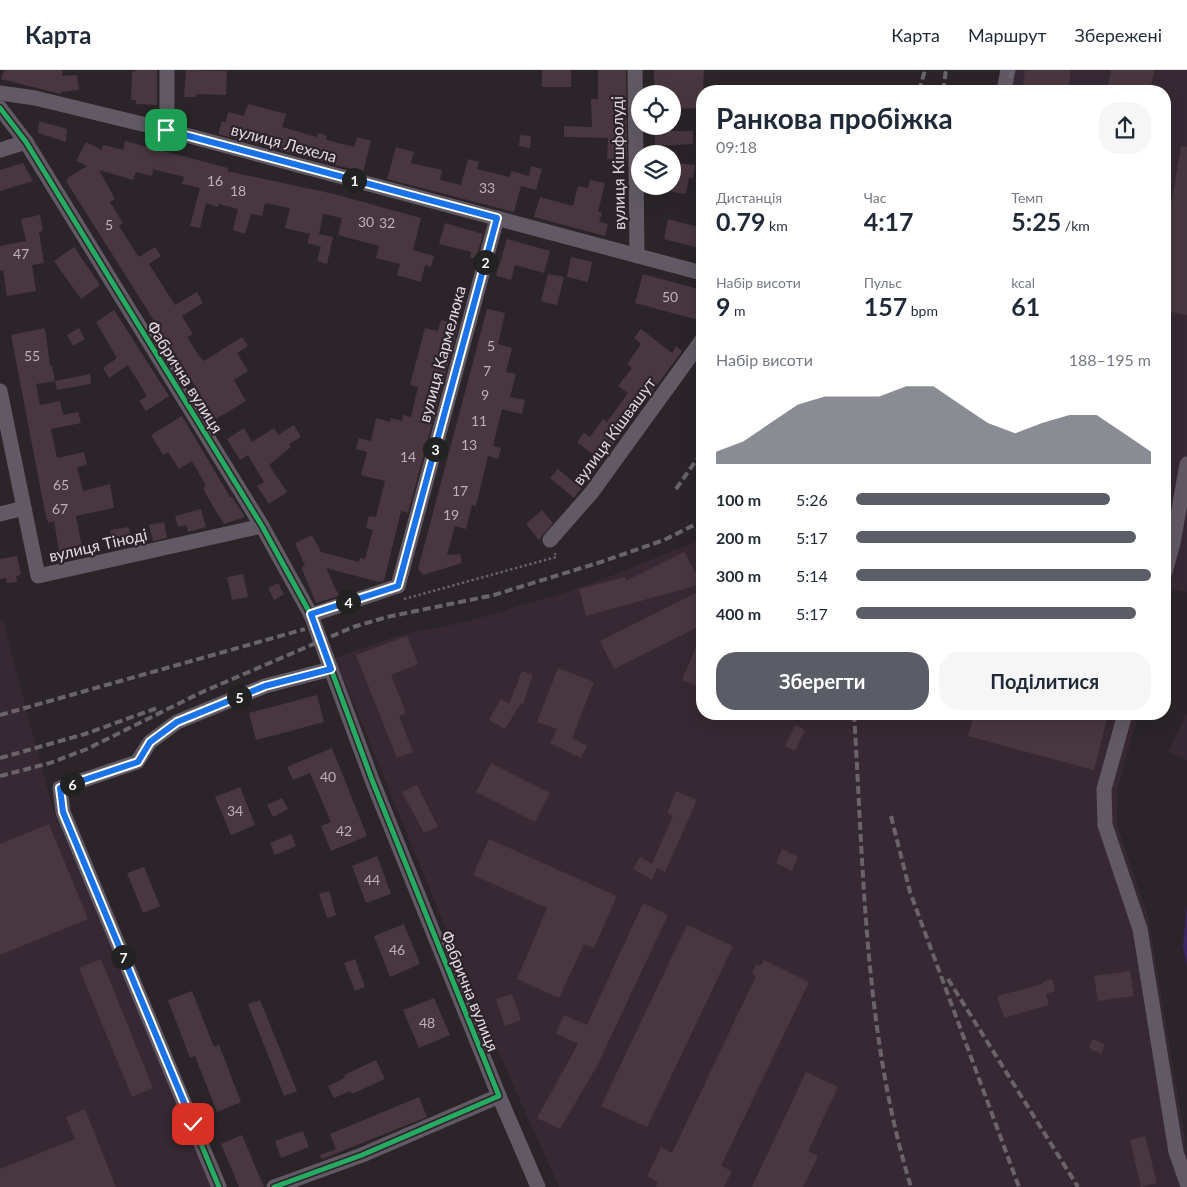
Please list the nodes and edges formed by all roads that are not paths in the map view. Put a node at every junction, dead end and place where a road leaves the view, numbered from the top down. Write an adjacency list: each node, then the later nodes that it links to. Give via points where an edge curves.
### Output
1 (167, 70): 7 (street)
2 (635, 70): 11 (street, вулиця Кішфолуді)
3 (1008, 70): 4 (street)
4 (1005, 85)
5 (0, 93): 7 (street, вулиця Лехела, via 35,98)
6 (0, 108): 8 (street, Фабрична вулиця)
7 (166, 130): 10 (street, вулиця Лехела)
8 (26, 142): 9 (street); 18 (street, Фабрична вулиця)
9 (0, 150)
10 (497, 218): 11 (street, вулиця Лехела); 21 (street, вулиця Кармелюка, via 398,586)
11 (637, 256): 12 (street, вулиця Лехела)
12 (696, 272)
13 (696, 348): 19 (street, вулиця Кішвашут, via 592,492)
14 (0, 391): 16 (street, вулиця Тіноді)
15 (1187, 464): 20 (street)
16 (24, 508): 17 (street); 18 (street, вулиця Тіноді, via 38,576)
17 (0, 514)
18 (262, 526): 21 (street, Фабрична вулиця)
19 (550, 540)
20 (1171, 550)
21 (311, 614): 22 (street, Фабрична вулиця)
22 (331, 669): 24 (street, Фабрична вулиця); 26 (street, via 265,686 177,722 150,742 138,762 60,788 63,812)
23 (1123, 720): 25 (street, via 1104,789 1105,825 1140,929 1176,1152)
24 (499, 1096): 27 (street, via 362,1155); 28 (street, Фабрична вулиця)
25 (1187, 1183)
26 (219, 1187)
27 (274, 1187)
28 (538, 1187)

